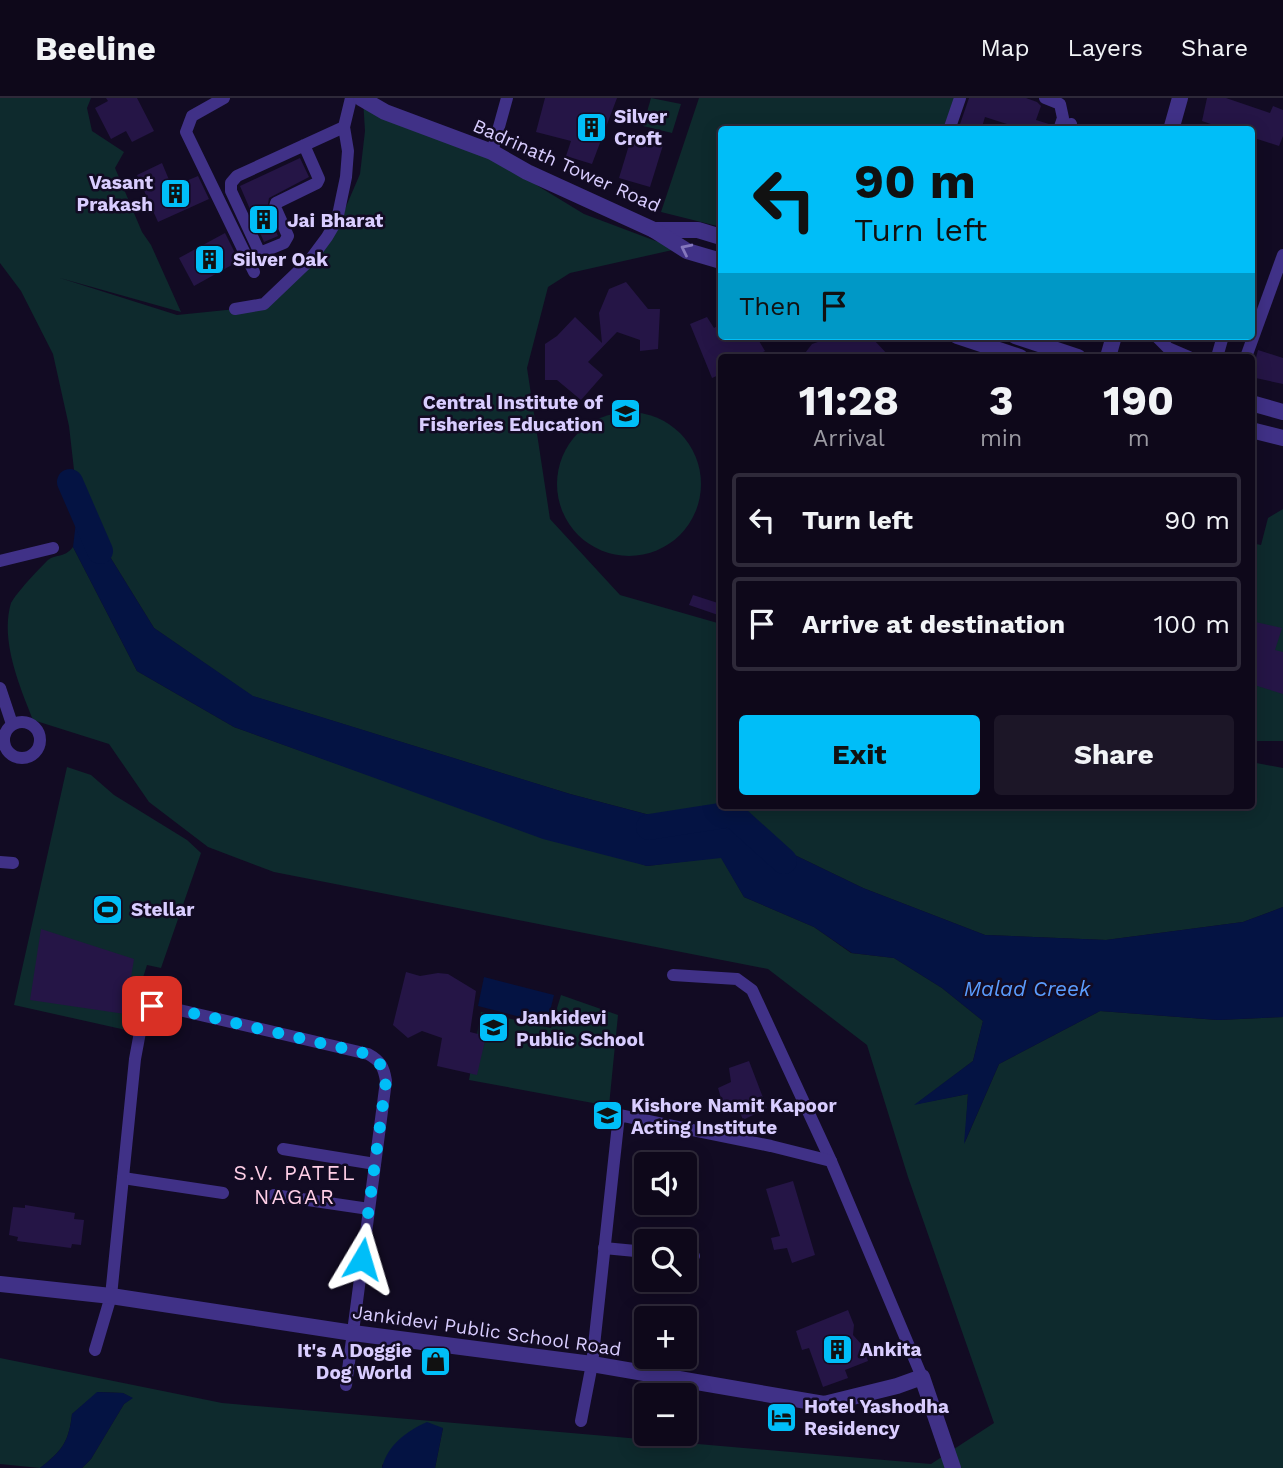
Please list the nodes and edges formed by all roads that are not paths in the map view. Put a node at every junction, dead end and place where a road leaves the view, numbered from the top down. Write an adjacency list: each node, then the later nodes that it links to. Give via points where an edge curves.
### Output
1 (224, 98): 18 (street, via 192,116 186,132)
2 (351, 98): 11 (street)
3 (361, 98): 13 (street, Badrinath Tower Road)
4 (507, 98): 13 (street)
5 (960, 98): 8 (street)
6 (1045, 98): 9 (street, via 1060,104)
7 (1180, 98): 10 (street)
8 (950, 126)
9 (1066, 126)
10 (1172, 126)
11 (344, 127): 12 (street); 19 (street, via 346,177 337,220 327,237 264,304)
12 (304, 145): 12 (street, via 237,176 232,183 231,191 262,252 284,243 288,236 276,203 314,186 318,179)
13 (492, 152): 14 (street, Badrinath Tower Road)
14 (654, 230): 15 (street, Badrinath Tower Road, via 698,230); 17 (street, one-way to 14, via 687,251)
15 (718, 236)
16 (1283, 255): 20 (street)
17 (718, 260)
18 (254, 272)
19 (235, 309)
20 (1255, 332)
21 (969, 340): 24 (street)
22 (1160, 340): 26 (street)
23 (1049, 341): 25 (street)
24 (1011, 354)
25 (1073, 354)
26 (1180, 354)
27 (1255, 404): 28 (street)
28 (1283, 412)
29 (1255, 431): 30 (street)
30 (1283, 438)
31 (53, 548): 32 (street)
32 (0, 561)
33 (0, 688): 34 (street)
34 (12, 724): 35 (street, via 4,734); 35 (street, via 33,725 39,744 27,757)
35 (4, 753)
36 (673, 975): 38 (street, via 737,979 752,990)
37 (283, 1149): 39 (street)
38 (831, 1161): 44 (street, via 619,1115); 53 (street)
39 (375, 1164): 40 (street, via 386,1081 378,1060 158,1005 143,1016); 43 (street)
40 (123, 1178): 41 (street); 47 (street)
41 (223, 1193)
42 (274, 1195): 43 (street)
43 (369, 1209): 50 (street)
44 (604, 1248): 45 (street); 52 (street)
45 (634, 1251)
46 (99, 1258): 47 (street)
47 (115, 1260): 49 (street)
48 (0, 1284): 49 (street, Jankidevi Public School Road)
49 (111, 1296): 50 (street, Jankidevi Public School Road); 51 (street)
50 (353, 1333): 52 (street, Jankidevi Public School Road); 54 (street)
51 (95, 1350)
52 (592, 1364): 53 (street, Jankidevi Public School Road, via 824,1404); 55 (street)
53 (922, 1377): 56 (street)
54 (346, 1385)
55 (581, 1421)
56 (953, 1468)

